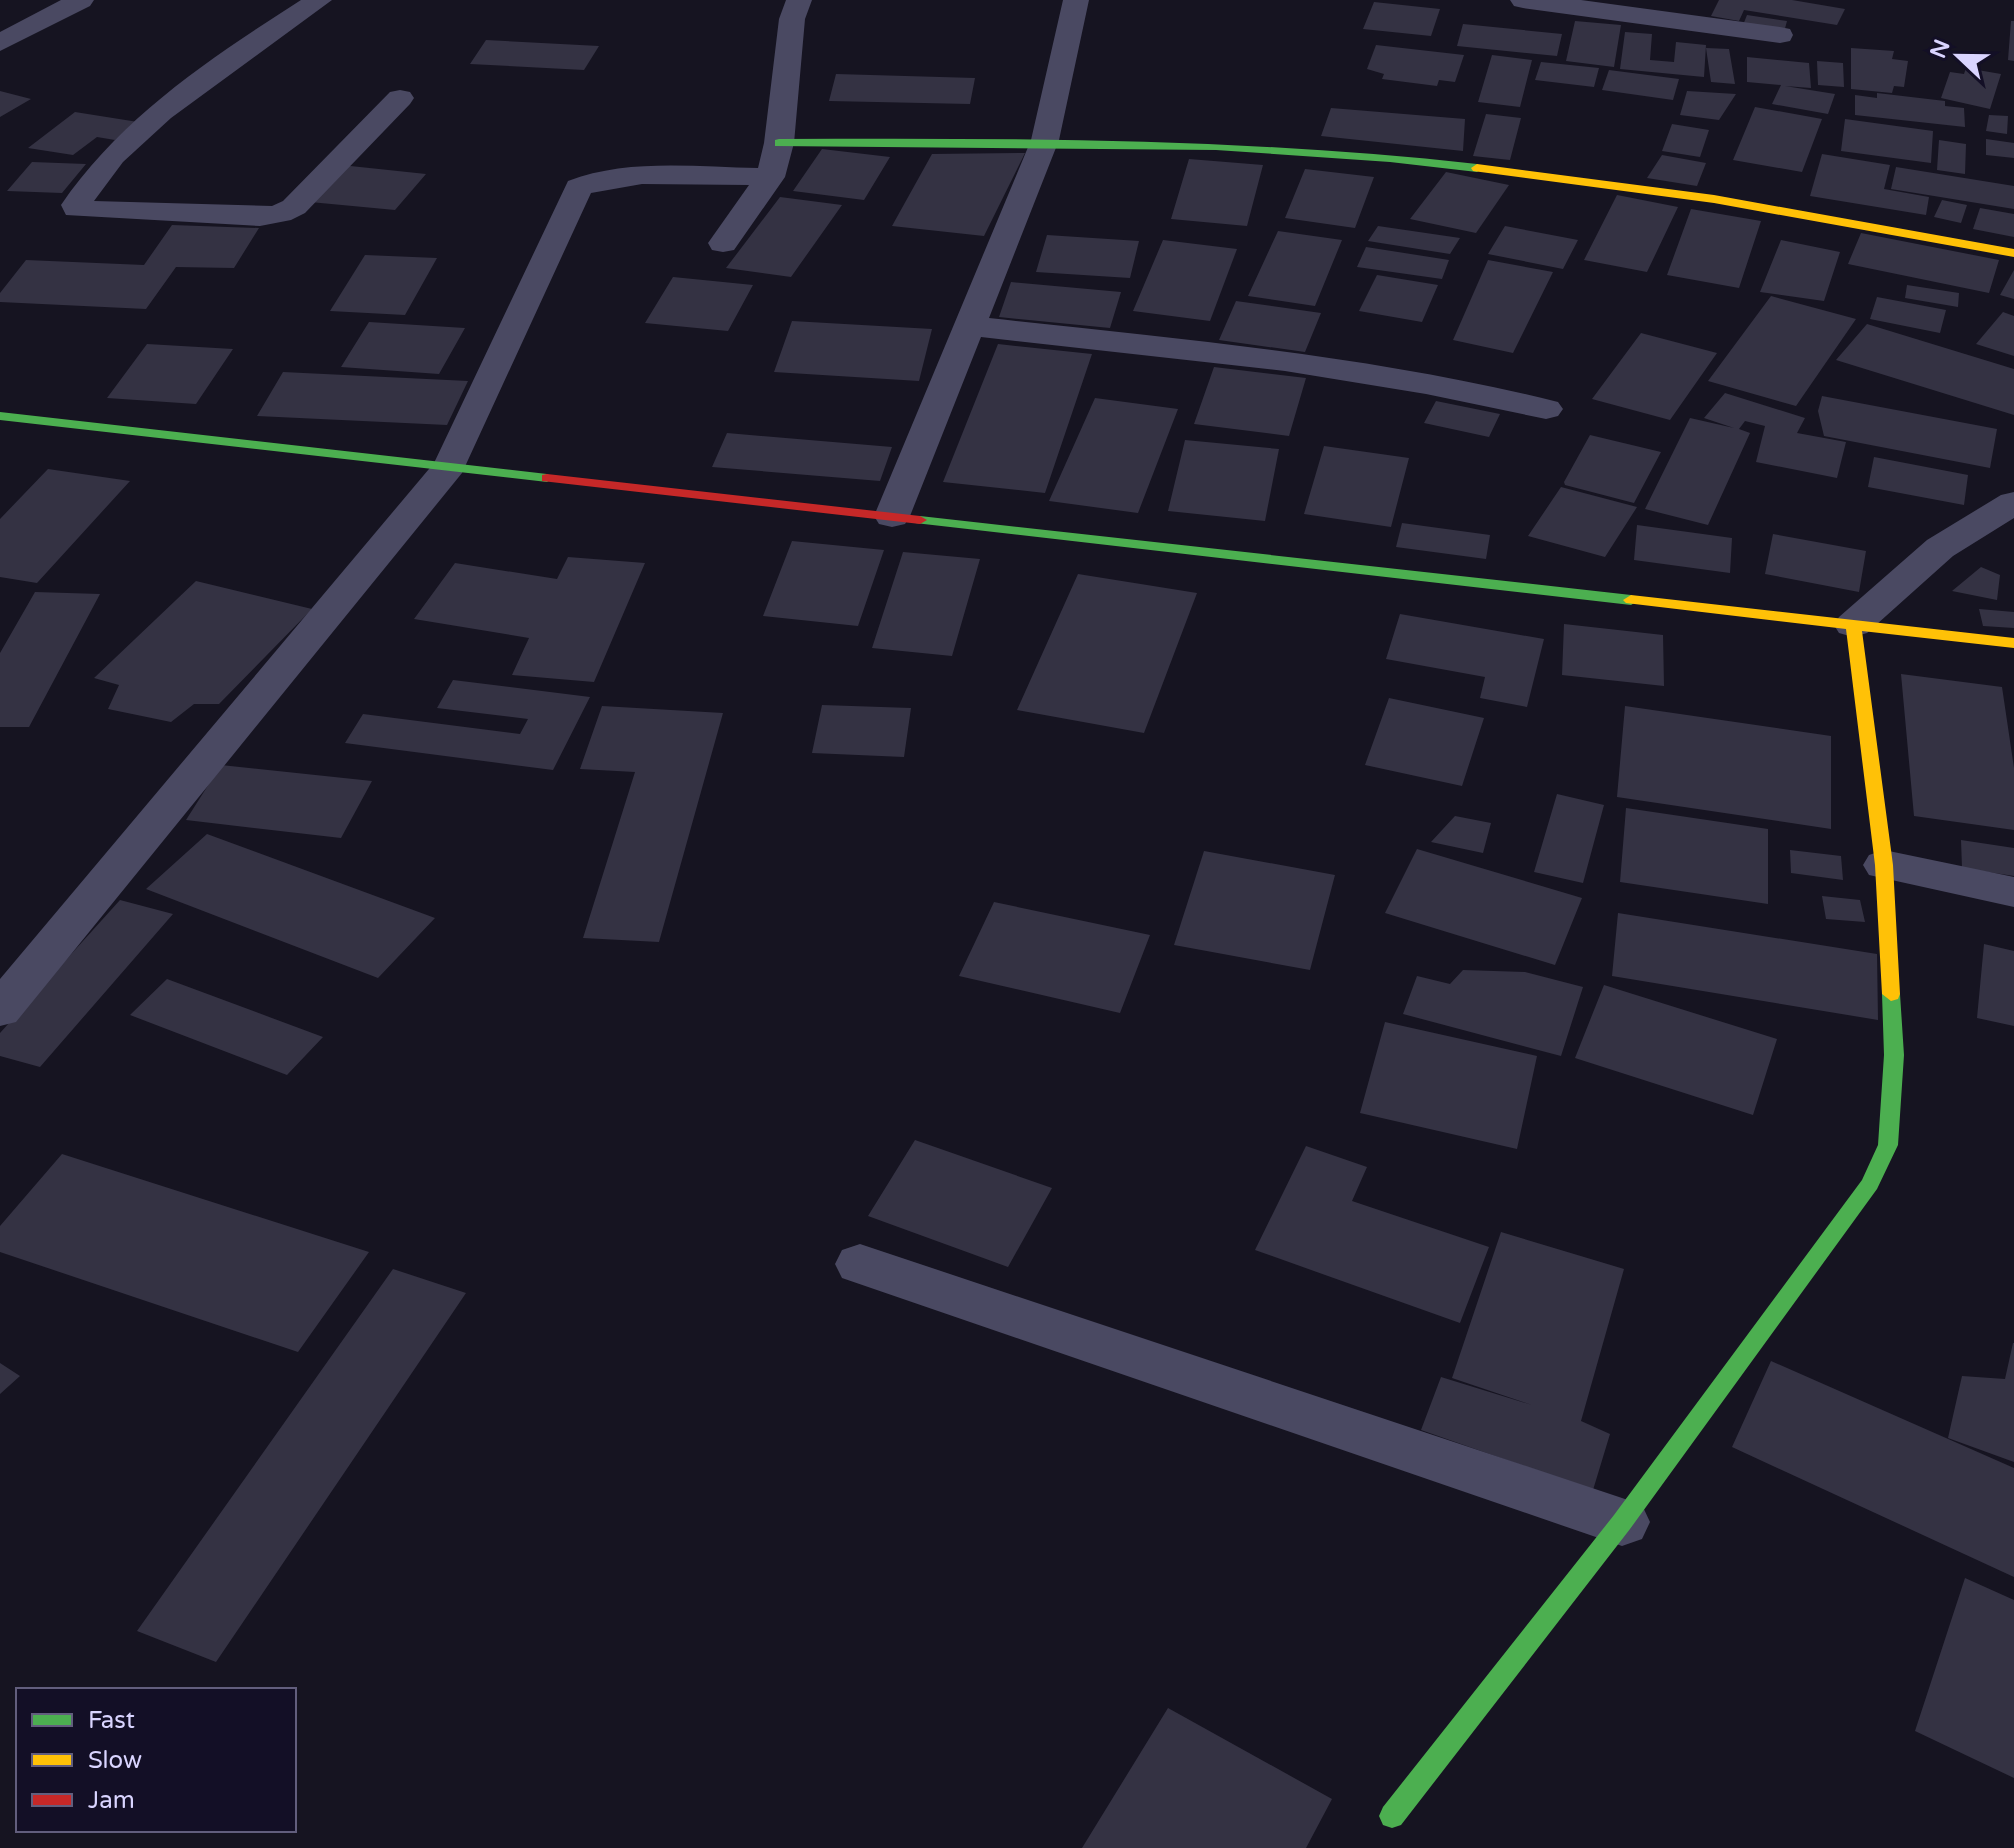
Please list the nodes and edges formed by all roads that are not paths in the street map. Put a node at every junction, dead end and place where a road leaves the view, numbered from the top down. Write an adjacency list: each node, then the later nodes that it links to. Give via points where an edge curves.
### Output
1 (26, 0): 6 (street)
2 (319, 0): 9 (street, via 219,64 160,112 112,158 77,209 280,214 294,207)
3 (799, 0): 11 (street, via 792,19)
4 (1076, 0): 10 (street)
5 (1523, 0): 7 (street)
6 (74, 4): 8 (street)
7 (1780, 35)
8 (0, 43)
9 (400, 98)
10 (1045, 140): 11 (street); 14 (street, via 1182,144 1455,165 1714,199); 15 (street)
11 (779, 143): 12 (street)
12 (770, 177): 13 (street); 18 (street, via 619,177 590,179 579,187)
13 (723, 243)
14 (2014, 253)
15 (968, 326): 16 (street, via 1285,361); 20 (street)
16 (1546, 409)
17 (0, 416): 18 (street)
18 (450, 466): 20 (street); 25 (street)
19 (2014, 503): 21 (street, via 1940,548)
20 (892, 516): 21 (street)
21 (1853, 625): 22 (street); 23 (street)
22 (2014, 643)
23 (1884, 865): 24 (street); 27 (street, via 1894,1055 1888,1145 1870,1184)
24 (2014, 892)
25 (0, 1010)
26 (860, 1264): 27 (street)
27 (1622, 1522): 28 (street)
28 (1392, 1816)

